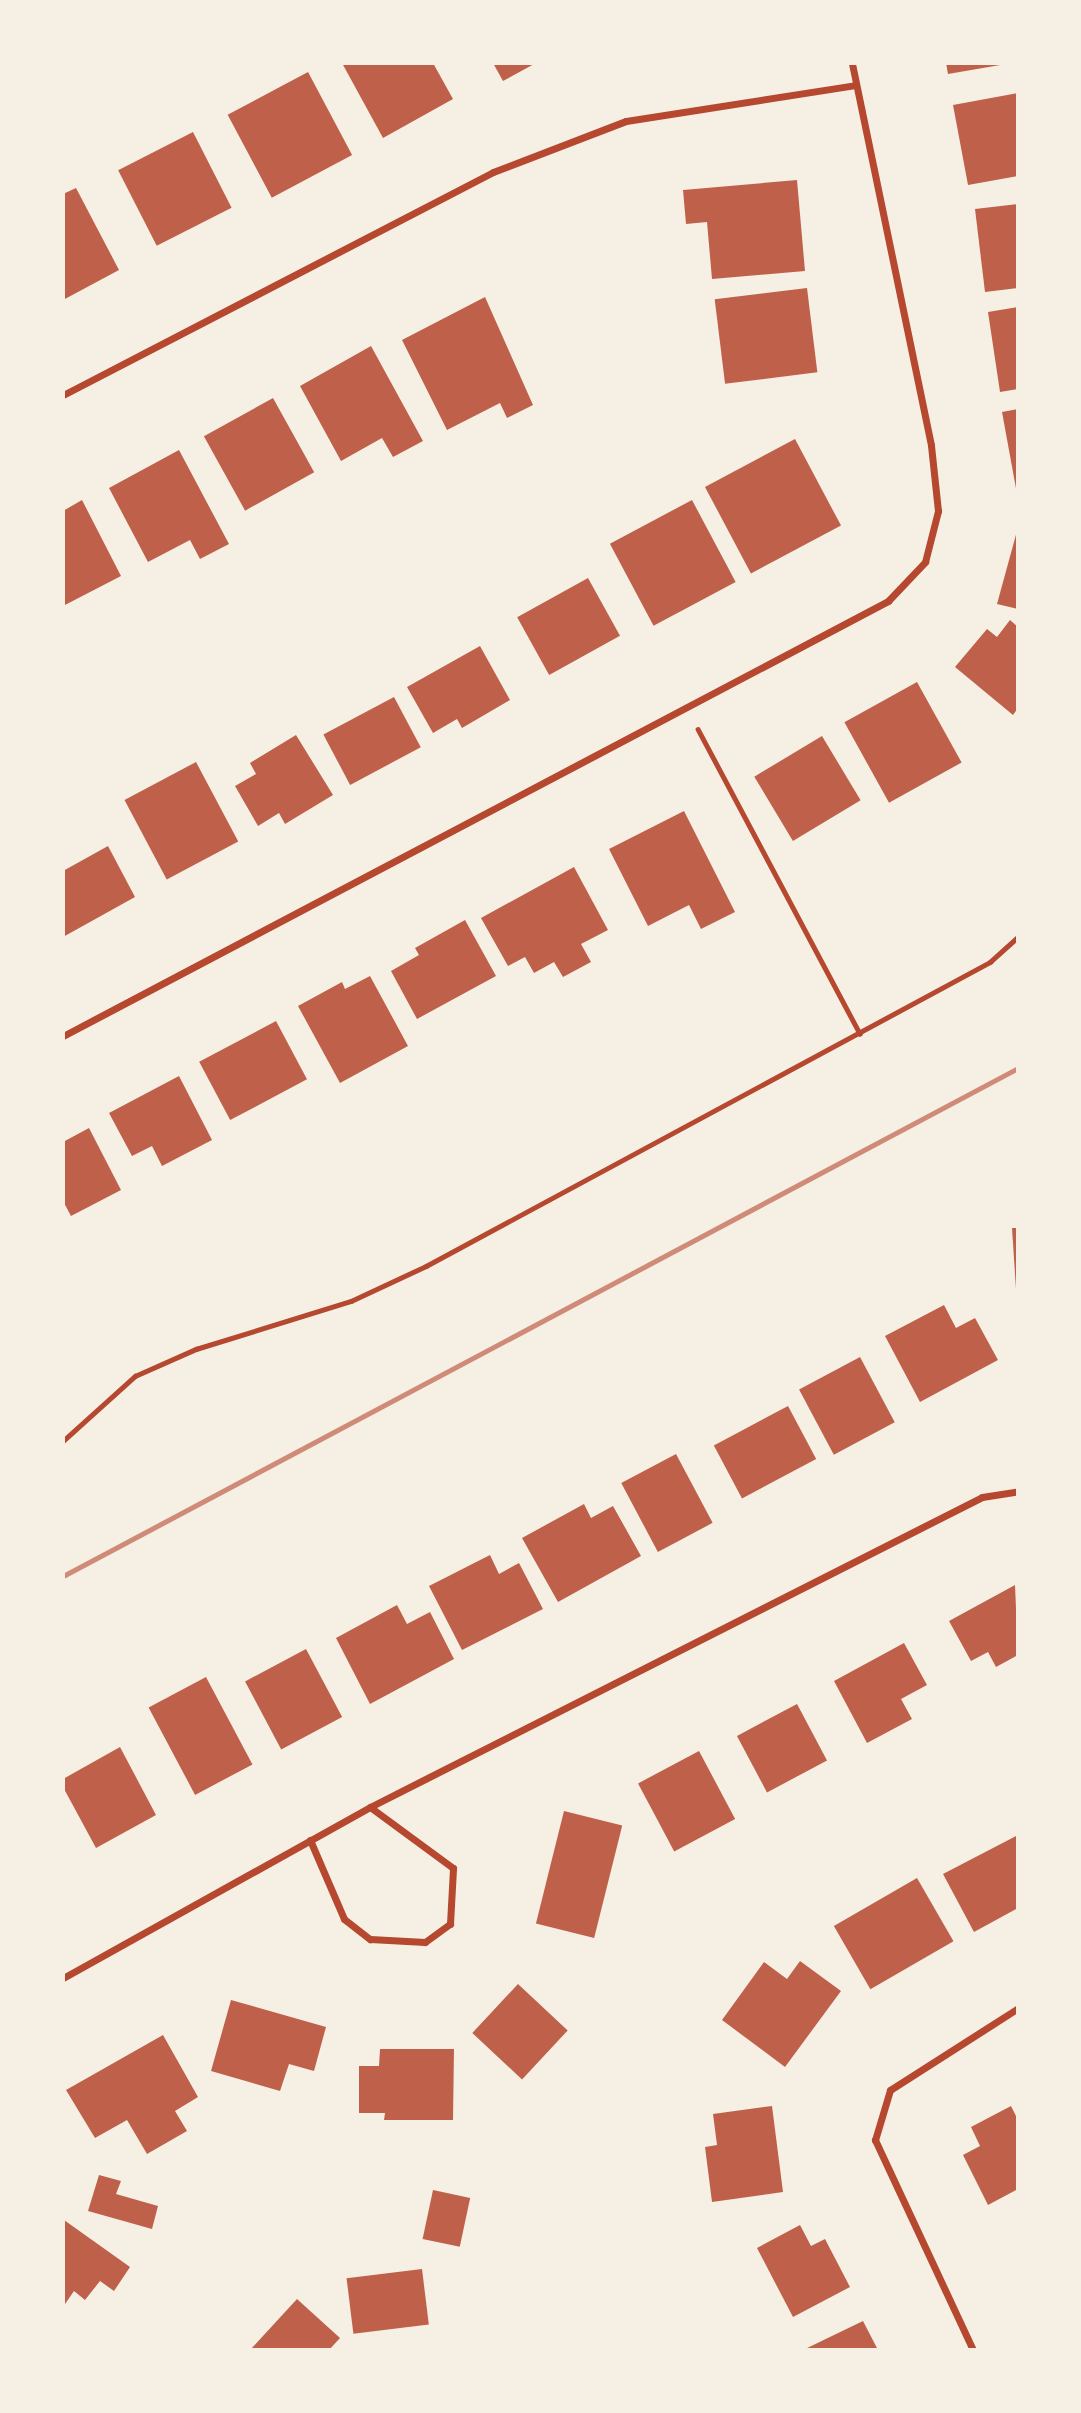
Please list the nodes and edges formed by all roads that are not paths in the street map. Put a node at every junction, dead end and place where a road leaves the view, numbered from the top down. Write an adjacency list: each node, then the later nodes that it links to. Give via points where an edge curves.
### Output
1 (852, 63): 2 (street)
2 (855, 85): 3 (street, via 626,121 493,173); 4 (street, via 931,445 938,511 925,562 888,601)
3 (63, 395)
4 (63, 1036)
5 (1018, 1491): 6 (street, via 982,1497)
6 (370, 1807): 7 (street); 7 (street, via 453,1868 450,1924 425,1942 370,1939 344,1919)
7 (310, 1840): 8 (street)
8 (63, 1978)
9 (1018, 2008): 10 (street, via 890,2090 875,2140)
10 (973, 2350)

